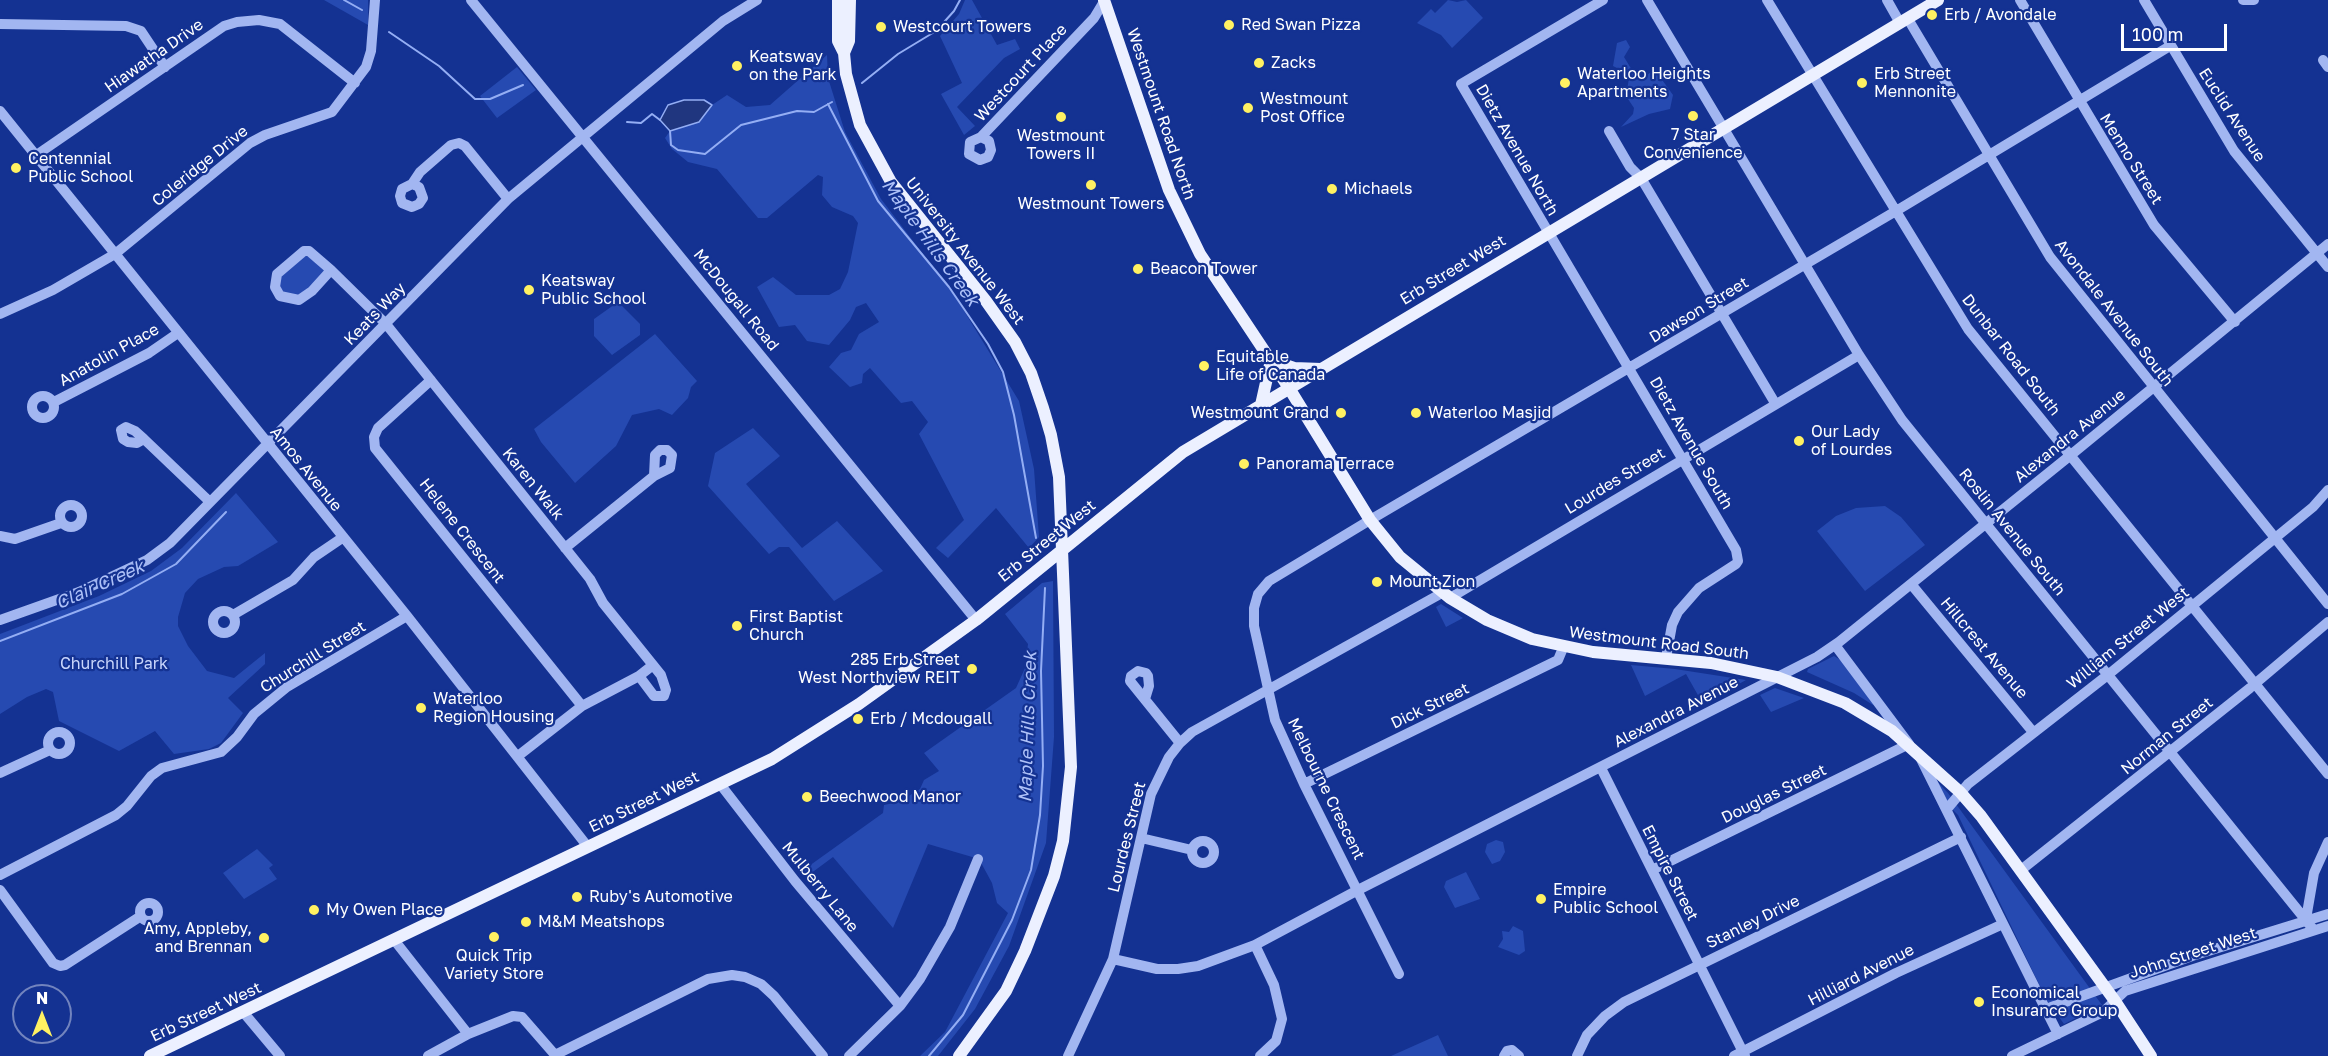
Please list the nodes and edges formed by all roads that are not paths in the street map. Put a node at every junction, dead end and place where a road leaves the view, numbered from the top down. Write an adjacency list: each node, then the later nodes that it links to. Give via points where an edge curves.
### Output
1 (375, 0): 22 (street, Coleridge Drive, via 371,51)
2 (471, 0): 27 (street, McDougall Road)
3 (757, 0): 27 (street, Keats Way, via 723,21)
4 (838, 0): 19 (main road, University Avenue West, via 838,41)
5 (850, 0): 19 (main road, University Avenue West, via 849,41)
6 (1104, 0): 28 (street, Westcourt Place, via 1094,18); 48 (main road, Westmount Road North, via 1179,214 1205,262)
7 (1603, 0): 35 (street, Dietz Avenue North, via 1461,84)
8 (1647, 0): 25 (street, Roslin Avenue South)
9 (1767, 0): 21 (street, Dunbar Road South)
10 (1887, 0): 16 (street, Avondale Avenue South)
11 (1938, 0): 16 (main road, Erb Street West)
12 (2020, 0): 23 (street, Menno Street)
13 (2144, 0): 18 (street, Euclid Avenue)
14 (2244, 0): 15 (street)
15 (2254, 0)
16 (1904, 21): 21 (main road, Erb Street West); 29 (street, Avondale Avenue South)
17 (0, 24): 20 (street, via 126,26 141,31)
18 (2170, 46): 23 (street, Dawson Street); 37 (street, Euclid Avenue, via 2234,151)
19 (844, 53): 71 (main road, University Avenue West, via 852,99 872,149 891,182 986,301 1015,342 1030,373 1052,435)
20 (165, 67): 22 (street, Hiawatha Drive, via 224,26 246,20 271,21); 30 (street, Hiawatha Drive)
21 (1813, 74): 25 (main road, Erb Street West); 34 (street, Dunbar Road South)
22 (355, 83): 38 (street, Coleridge Drive, via 328,114 250,143)
23 (2079, 101): 29 (street, Dawson Street); 44 (street, Menno Street, via 2154,225)
24 (0, 111): 30 (street, Amos Avenue)
25 (1723, 128): 31 (main road, Erb Street West); 39 (street, Roslin Avenue South)
26 (1609, 131): 31 (street)
27 (584, 136): 33 (street, Keats Way); 80 (street, McDougall Road)
28 (981, 137)
29 (1988, 155): 34 (street, Dawson Street); 53 (street, Avondale Avenue South, via 2050,257)
30 (35, 156): 38 (street, Amos Avenue)
31 (1641, 178): 35 (main road, Erb Street West); 43 (street)
32 (412, 184): 33 (street, via 420,172 451,145 459,143)
33 (508, 199): 45 (street, Keats Way)
34 (1896, 211): 39 (street, Dawson Street); 59 (street, Dunbar Road South, via 1968,329)
35 (1547, 232): 49 (main road, Erb Street West); 50 (street, Dietz Avenue South)
36 (2328, 244): 37 (street, Alexandra Avenue)
37 (2316, 253): 40 (street, Euclid Avenue); 44 (street, Alexandra Avenue)
38 (115, 254): 42 (street, Coleridge Drive, via 53,290); 46 (street, Amos Avenue)
39 (1804, 265): 43 (street, Dawson Street); 47 (street, Roslin Avenue South)
40 (2328, 267)
41 (331, 270): 41 (street, Karen Walk, via 306,251 277,274 274,287 280,296 299,300); 45 (street, Karen Walk)
42 (0, 314)
43 (1721, 314): 50 (street, Dawson Street); 55 (street)
44 (2235, 322): 53 (street, Alexandra Avenue)
45 (386, 324): 51 (street, Karen Walk); 58 (street, Keats Way)
46 (178, 333): 54 (street, Anatolin Place); 58 (street, Amos Avenue)
47 (1859, 355): 55 (street, Lourdes Street); 66 (street, Roslin Avenue South, via 1902,420)
48 (1271, 360): 49 (main road, via 1294,368); 52 (main road, Westmount Road North); 56 (main road)
49 (1321, 369): 52 (main road, Erb Street West)
50 (1630, 369): 60 (street, Dietz Avenue South); 64 (street, Dawson Street)
51 (431, 380): 70 (street, Karen Walk); 92 (street, Helene Crescent, via 378,428 375,448)
52 (1289, 388): 56 (main road, Erb Street West); 64 (main road, Westmount Road South)
53 (2153, 388): 59 (street, Alexandra Avenue); 69 (street, Avondale Avenue South)
54 (54, 402)
55 (1775, 404): 60 (street, Lourdes Street)
56 (1261, 405): 71 (main road, Erb Street West, via 1184,452)
57 (144, 439): 63 (street)
58 (268, 445): 63 (street, Keats Way); 68 (street, Amos Avenue)
59 (2072, 454): 66 (street, Alexandra Avenue); 75 (street, Dunbar Road South)
60 (1682, 458): 73 (street, Lourdes Street); 84 (street, Dietz Avenue South, via 1736,550 1738,561 1699,588 1678,612)
61 (654, 476): 70 (street)
62 (2328, 490): 69 (street, William Street West)
63 (210, 502): 79 (street, Keats Way, via 170,543 147,560 79,592)
64 (1370, 520): 73 (main road, Westmount Road South, via 1400,557); 76 (street, Dawson Street, via 1269,581 1258,594)
65 (61, 523): 67 (street, via 15,539)
66 (1985, 523): 72 (street, Alexandra Avenue); 86 (street, Roslin Avenue South)
67 (0, 536)
68 (342, 538): 77 (street, via 314,557 293,580); 78 (street, Amos Avenue)
69 (2274, 538): 74 (street, Avondale Avenue South); 75 (street, William Street West)
70 (565, 548): 85 (street, Karen Walk)
71 (1064, 549): 80 (main road, Erb Street West); 142 (main road, University Avenue West, via 1071,767 1063,841 1054,876 1006,991)
72 (1911, 584): 82 (street, Alexandra Avenue); 93 (street, Hillcrest Avenue)
73 (1446, 595): 83 (main road, Westmount Road South, via 1488,620); 90 (street, Lourdes Street)
74 (2328, 604)
75 (2191, 606): 86 (street, William Street West); 89 (street, Dunbar Road South)
76 (1254, 608): 90 (street, Melbourne Crescent)
77 (233, 615)
78 (407, 616): 98 (street, Amos Avenue); 114 (street, Churchill Street, via 287,687 254,714 221,752 162,768 116,815)
79 (0, 620)
80 (976, 620): 102 (main road, Erb Street West, via 828,725)
81 (2328, 622): 89 (street, Norman Street)
82 (1835, 645): 88 (street, Alexandra Avenue); 95 (street, Westmount Road South)
83 (1563, 648): 84 (main road, Westmount Road South); 103 (street, Dick Street, via 1558,660)
84 (1666, 658): 88 (main road, Westmount Road South)
85 (653, 665): 87 (street); 87 (street, Karen Walk, via 664,682 664,696 654,696)
86 (2109, 674): 93 (street, William Street West); 97 (street, Roslin Avenue South)
87 (639, 676): 92 (street)
88 (1777, 677): 95 (main road, Westmount Road South, via 1845,703); 99 (street, Alexandra Avenue)
89 (2254, 684): 97 (street, Norman Street); 101 (street, Dunbar Road South)
90 (1267, 689): 94 (street, Lourdes Street, via 1192,732); 103 (street, Melbourne Crescent, via 1278,728)
91 (1145, 699): 94 (street)
92 (582, 706): 98 (street)
93 (2033, 732): 104 (street, William Street West)
94 (1180, 743): 107 (street, Lourdes Street, via 1155,784)
95 (1913, 748): 104 (main road, Westmount Road South); 105 (street, Westmount Road South); 112 (street, Douglas Street)
96 (50, 750): 100 (street)
97 (2171, 752): 113 (street, Norman Street); 119 (street, Roslin Avenue South)
98 (518, 756): 109 (street, Amos Avenue)
99 (1601, 768): 112 (street, Empire Street); 116 (street, Alexandra Avenue)
100 (0, 774)
101 (2328, 774)
102 (720, 784): 109 (main road, Erb Street West); 130 (street, Mulberry Lane)
103 (1304, 784): 116 (street, Melbourne Crescent)
104 (1960, 792): 105 (street, William Street West); 113 (main road, Westmount Road South)
105 (1947, 809): 106 (street, Westmount Road South)
106 (1961, 837): 120 (street, Westmount Road South); 126 (street, Stanley Drive)
107 (1141, 838): 110 (street); 125 (street, Lourdes Street)
108 (2328, 842): 119 (street, via 2314,873)
109 (588, 847): 123 (main road, Erb Street West)
110 (1192, 850)
111 (978, 859): 130 (street, via 950,927)
112 (1652, 870): 126 (street, Empire Street)
113 (2021, 870): 128 (main road, Westmount Road South)
114 (0, 875)
115 (0, 890): 118 (street, via 53,963 60,966)
116 (1358, 890): 124 (street, Alexandra Avenue); 127 (street, Melbourne Crescent)
117 (2328, 914): 119 (street, John Street West)
118 (141, 916)
119 (2306, 919): 122 (street, Roslin Avenue South); 128 (street, John Street West)
120 (2003, 924): 131 (street, Westmount Road South); 136 (street, Hilliard Avenue, via 1896,973)
121 (2328, 926): 122 (street, John Street West)
122 (2313, 929): 129 (street, John Street West, via 2125,991)
123 (395, 941): 132 (main road, Erb Street West); 133 (street)
124 (1255, 945): 125 (street, Alexandra Avenue, via 1198,966 1178,969 1157,969); 144 (street, via 1274,985 1282,1019 1276,1041)
125 (1113, 959): 143 (street, Lourdes Street)
126 (1699, 965): 136 (street, Empire Street); 147 (street, Stanley Drive, via 1624,1002 1605,1016 1587,1035)
127 (1399, 974)
128 (2106, 988): 129 (main road, Westmount Road South); 131 (street, John Street West)
129 (2115, 1001): 134 (street, John Street West, via 2103,1012); 149 (main road, Westmount Road South)
130 (900, 1006): 141 (street)
131 (2046, 1009): 134 (street, Westmount Road South)
132 (244, 1013): 137 (main road, Erb Street West); 138 (street)
133 (468, 1034): 135 (street, via 513,1016 522,1017); 139 (street)
134 (2058, 1034): 148 (street, John Street West)
135 (555, 1055): 140 (street, via 708,979 732,975 761,984)
136 (1741, 1055)
137 (150, 1056)
138 (280, 1056)
139 (428, 1056)
140 (823, 1056)
141 (849, 1056)
142 (959, 1056)
143 (1068, 1056)
144 (1260, 1056)
145 (1504, 1056): 146 (street, via 1512,1050)
146 (1519, 1056)
147 (1577, 1056)
148 (2012, 1056)
149 (2151, 1056)

